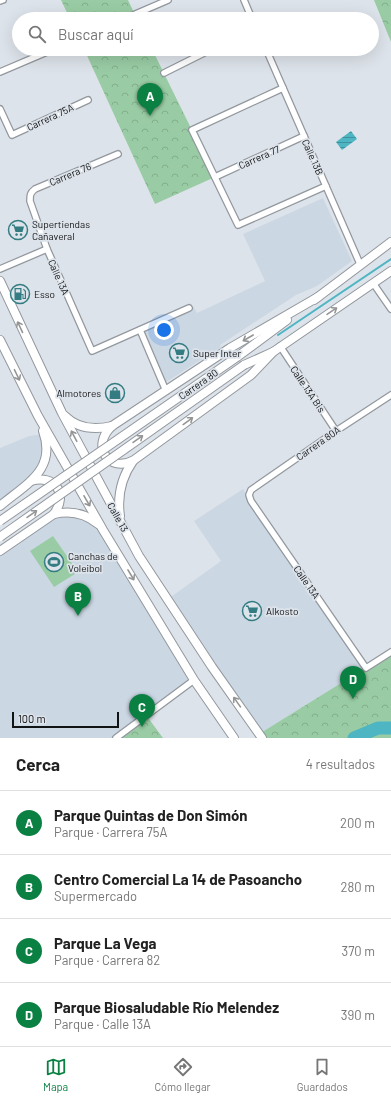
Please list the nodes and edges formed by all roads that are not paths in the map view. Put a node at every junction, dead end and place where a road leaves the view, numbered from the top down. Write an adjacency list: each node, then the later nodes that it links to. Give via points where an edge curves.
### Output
1 (3, 0): 4 (street)
2 (168, 0): 5 (street)
3 (244, 0): 6 (street)
4 (0, 1)
5 (140, 12)
6 (249, 12)
7 (38, 56): 10 (street)
8 (198, 56): 11 (street)
9 (269, 56): 12 (street, Calle 13B)
10 (0, 72)
11 (164, 73)
12 (283, 88): 15 (street, Calle 13B); 17 (street, via 192,130)
13 (88, 100): 14 (street, Carrera 75A, via 12,135)
14 (0, 109)
15 (304, 136): 17 (street, Carrera 77); 18 (street, Calle 13B)
16 (118, 154): 19 (street, Carrera 76, via 35,189 31,192)
17 (215, 177): 18 (street, via 238,225)
18 (326, 186): 22 (street, Calle 13B)
19 (30, 201): 21 (street, Calle 13A)
20 (391, 242): 22 (main road, Carrera 80)
21 (47, 249): 23 (street); 30 (street, Calle 13A, via 92,351)
22 (360, 264): 27 (main road, Carrera 80)
23 (0, 269)
24 (391, 270): 26 (main road, Carrera 80)
25 (0, 282): 36 (main road, Calle 13, one-way to 25)
26 (373, 283): 29 (street); 32 (main road, Carrera 80, one-way to 26)
27 (318, 297): 34 (main road, one-way to 34, via 230,348); 45 (main road, Carrera 80, bridge, via 237,357)
28 (189, 308): 30 (street)
29 (391, 309)
30 (140, 330): 34 (street)
31 (0, 340): 37 (main road, Calle 13, one-way to 37)
32 (280, 346): 33 (main road, Carrera 80); 39 (street, Calle 13A Bis)
33 (273, 352): 40 (main road, one-way to 33, via 251,375); 48 (main road, Carrera 80, one-way to 33, bridge, via 244,365)
34 (166, 391): 38 (main road)
35 (391, 394): 39 (street, Carrera 80A)
36 (62, 412): 38 (main road, via 68,419 84,427 93,429); 46 (main road, Calle 13, one-way to 36)
37 (38, 416): 41 (main road, via 47,449 46,459 42,469); 47 (main road, Calle 13, one-way to 47)
38 (112, 426): 40 (main road, via 102,438 101,446 104,453 115,463 123,464)
39 (336, 431): 42 (street, Carrera 80A, via 251,490)
40 (134, 460): 46 (main road, via 125,474 120,490 119,507)
41 (30, 481): 43 (main road); 44 (main road, via 43,479 55,484 59,490 60,502)
42 (249, 495): 50 (street, Calle 13A, via 366,668)
43 (0, 506)
44 (54, 514): 47 (main road, via 70,512 85,515); 49 (main road)
45 (0, 520)
46 (123, 524): 54 (main road, Calle 13, one-way to 46, via 143,562)
47 (104, 530): 51 (main road, Calle 13, one-way to 51)
48 (0, 537)
49 (0, 551)
50 (391, 652)
51 (194, 680): 52 (street); 53 (main road, Calle 13)
52 (116, 738)
53 (234, 738)
54 (262, 738)

